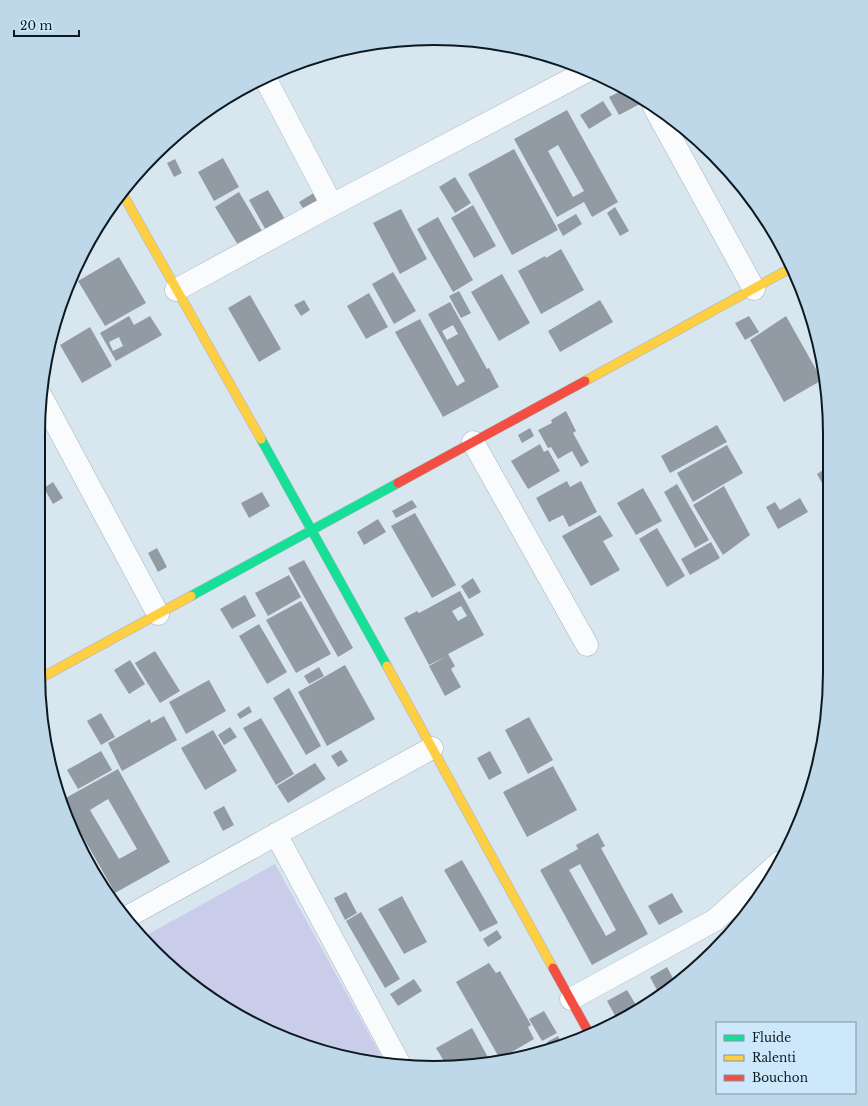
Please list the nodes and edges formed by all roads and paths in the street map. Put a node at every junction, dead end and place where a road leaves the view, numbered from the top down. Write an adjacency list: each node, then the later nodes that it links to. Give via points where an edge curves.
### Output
1 (581, 74): 5 (street)
2 (267, 83): 5 (street)
3 (660, 118): 7 (street)
4 (125, 197): 8 (street)
5 (332, 205): 8 (street)
6 (787, 270): 7 (street)
7 (754, 289): 10 (street)
8 (176, 290): 11 (street)
9 (46, 406): 12 (street)
10 (473, 442): 11 (street); 13 (street)
11 (312, 530): 12 (street); 15 (street)
12 (158, 614): 14 (street)
13 (587, 645)
14 (45, 676)
15 (432, 748): 16 (street); 19 (street)
16 (276, 834): 18 (street); 21 (street)
17 (766, 874): 19 (street, via 715,920)
18 (130, 915)
19 (571, 999): 20 (street)
20 (587, 1029)
21 (397, 1059)

